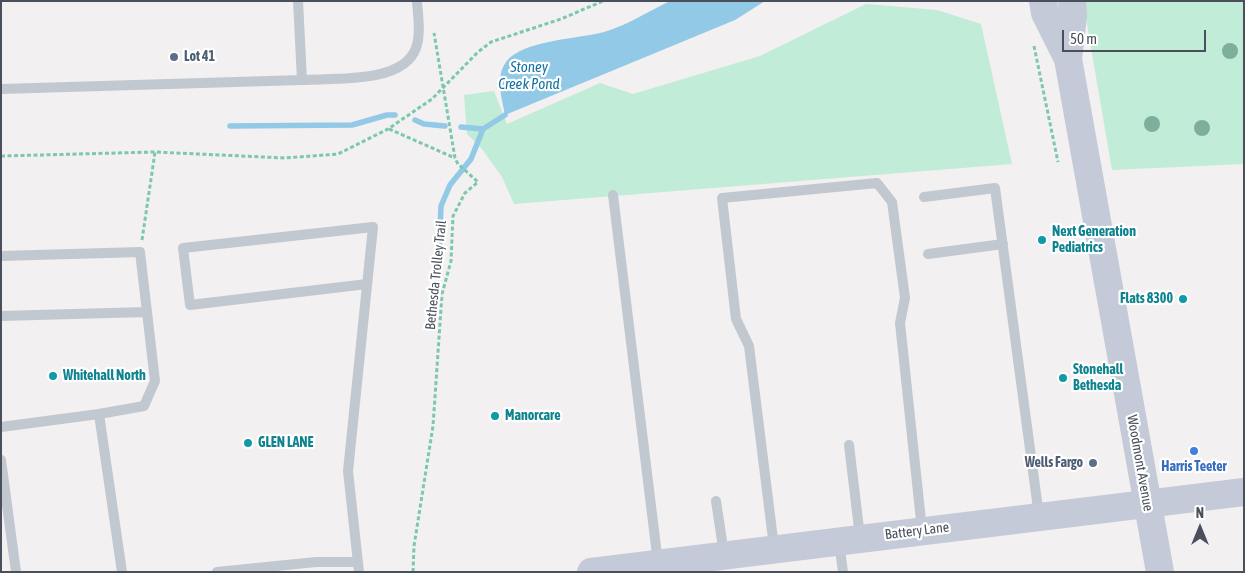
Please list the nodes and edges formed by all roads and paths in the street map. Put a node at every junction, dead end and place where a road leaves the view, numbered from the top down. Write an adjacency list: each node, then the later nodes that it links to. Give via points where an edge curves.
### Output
1 (298, 1): 9 (lane)
2 (417, 1): 9 (lane, via 416,48 404,66 382,75)
3 (603, 1): 11 (path, via 491,42)
4 (1043, 1): 8 (street, Woodmont Avenue, via 1045,13)
5 (1072, 1): 8 (street, Woodmont Avenue)
6 (433, 30): 11 (path, Bethesda Trolley Trail)
7 (1032, 38): 16 (path)
8 (1068, 59): 32 (street, Woodmont Avenue)
9 (302, 80): 10 (lane)
10 (1, 89)
11 (442, 90): 12 (path); 15 (path, Bethesda Trolley Trail)
12 (388, 129): 13 (path, via 338,154 310,158); 15 (path)
13 (155, 152): 14 (path); 20 (path)
14 (1, 156)
15 (455, 158): 43 (path, Bethesda Trolley Trail, via 478,182 465,193 453,216 451,261 442,294 433,426 414,546)
16 (1058, 162)
17 (613, 194): 39 (lane)
18 (924, 197): 19 (lane, via 995,188)
19 (1003, 244): 21 (lane); 33 (lane)
20 (140, 252): 22 (lane); 24 (lane)
21 (928, 254)
22 (1, 256)
23 (368, 284): 23 (lane, via 374,226 183,248 190,305); 38 (lane, via 348,471)
24 (147, 312): 25 (lane); 26 (lane, via 155,381 144,406)
25 (1, 316)
26 (99, 414): 27 (lane); 41 (lane)
27 (1, 427)
28 (849, 445): 35 (lane)
29 (1, 460): 40 (lane)
30 (1244, 492): 32 (street, Battery Lane)
31 (716, 501): 37 (lane)
32 (1148, 504): 33 (street, Battery Lane); 46 (street, Woodmont Avenue)
33 (1039, 517): 34 (street, Battery Lane)
34 (922, 531): 35 (street, Battery Lane); 36 (lane, via 900,323 905,298 892,202 877,183 722,198 736,319 748,346)
35 (850, 539): 36 (street, Battery Lane); 45 (lane)
36 (774, 548): 37 (street, Battery Lane)
37 (724, 554): 39 (street, Battery Lane)
38 (359, 567): 42 (lane, via 316,562)
39 (657, 567): 44 (street, Battery Lane)
40 (16, 572)
41 (122, 572)
42 (217, 572)
43 (413, 572)
44 (591, 572)
45 (843, 572)
46 (1160, 572)

